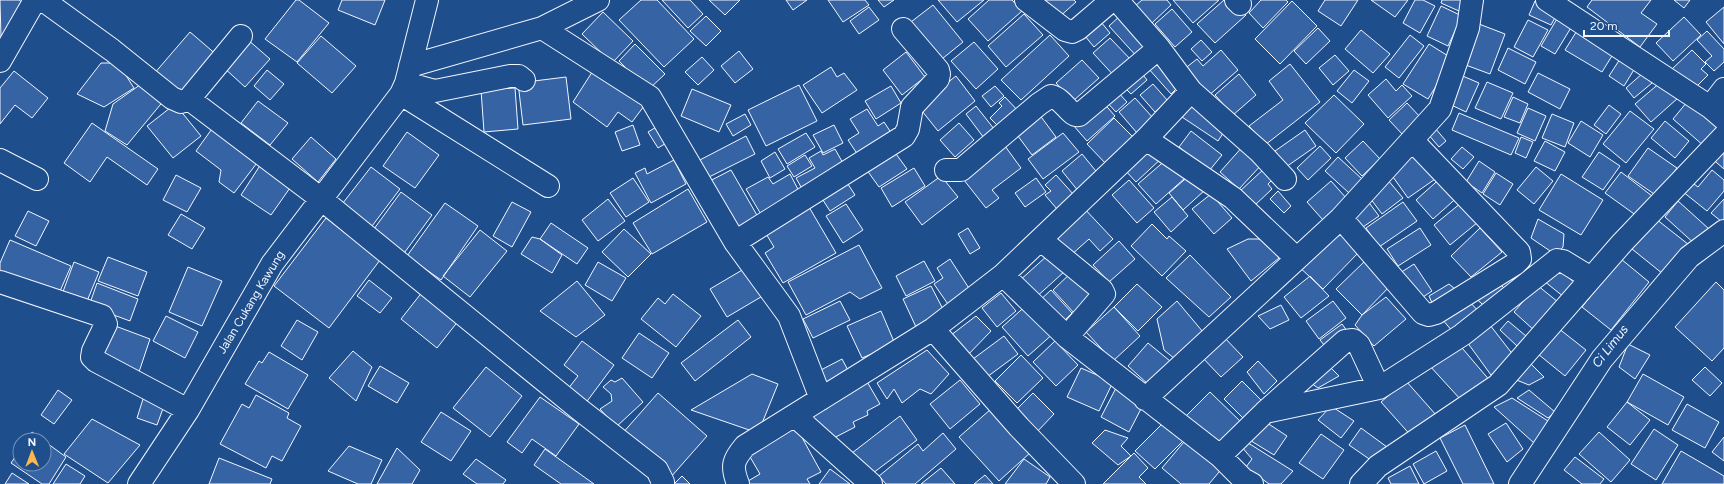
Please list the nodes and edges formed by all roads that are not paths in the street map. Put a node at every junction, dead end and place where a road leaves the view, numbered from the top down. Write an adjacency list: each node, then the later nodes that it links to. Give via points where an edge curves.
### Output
1 (35, 0): 14 (street)
2 (43, 0): 19 (street, via 172,98 181,102)
3 (427, 0): 16 (street)
4 (598, 0): 10 (street)
5 (1026, 0): 6 (street, via 1065,30 1072,32)
6 (1112, 0)
7 (1117, 0): 13 (street)
8 (1472, 0): 23 (street, via 1468,28 1440,109)
9 (1547, 0): 20 (street)
10 (542, 28): 16 (street); 33 (street, via 650,98)
11 (903, 29): 33 (street, via 939,74 938,79 912,107 904,136)
12 (241, 36): 19 (street)
13 (1159, 48): 18 (street); 25 (street, via 1079,115 1073,114 1058,97 1051,96 961,170)
14 (0, 61)
15 (524, 80): 16 (street, via 519,76 510,76 435,91)
16 (406, 81): 28 (street); 29 (street, Jalan Cukang Kawung, via 362,146)
17 (1724, 89): 20 (street)
18 (1191, 91): 22 (street); 27 (street, via 1260,152)
19 (189, 99): 29 (street)
20 (1717, 113)
21 (1724, 136): 36 (street)
22 (1146, 139): 32 (street); 34 (street, via 1233,198)
23 (1412, 140): 30 (street); 30 (street, via 1519,252 1520,258 1515,264 1429,315 1423,313)
24 (0, 160): 26 (street)
25 (946, 170)
26 (36, 179)
27 (1285, 179)
28 (548, 186)
29 (320, 198): 43 (street, Jalan Cukang Kawung, via 272,264); 48 (street, via 657,470)
30 (1341, 218): 34 (street)
31 (1724, 231): 54 (street, via 1689,257 1602,359)
32 (1041, 240): 35 (street); 39 (street, via 1104,294)
33 (735, 242): 41 (street, via 789,316)
34 (1296, 258): 42 (street)
35 (1003, 275): 38 (street); 39 (street)
36 (1591, 278): 40 (street, via 1563,261 1556,260 1462,335); 53 (street, via 1498,385 1378,466)
37 (0, 282): 43 (street, via 102,316 106,324 92,357)
38 (932, 329): 41 (street); 51 (street, via 1019,427)
39 (1067, 337): 42 (street)
40 (1379, 388): 44 (street); 44 (street, via 1359,345 1352,340 1346,341)
41 (821, 399): 45 (street)
42 (1145, 399): 46 (street)
43 (188, 410): 47 (street, Jalan Cukang Kawung)
44 (1264, 412): 46 (street)
45 (795, 416): 49 (street, via 745,446 736,457 734,470); 50 (street)
46 (1220, 456): 52 (street, via 1243,479)
47 (139, 484)
48 (662, 484)
49 (738, 484)
50 (871, 484)
51 (1074, 484)
52 (1252, 484)
53 (1361, 484)
54 (1520, 484)

